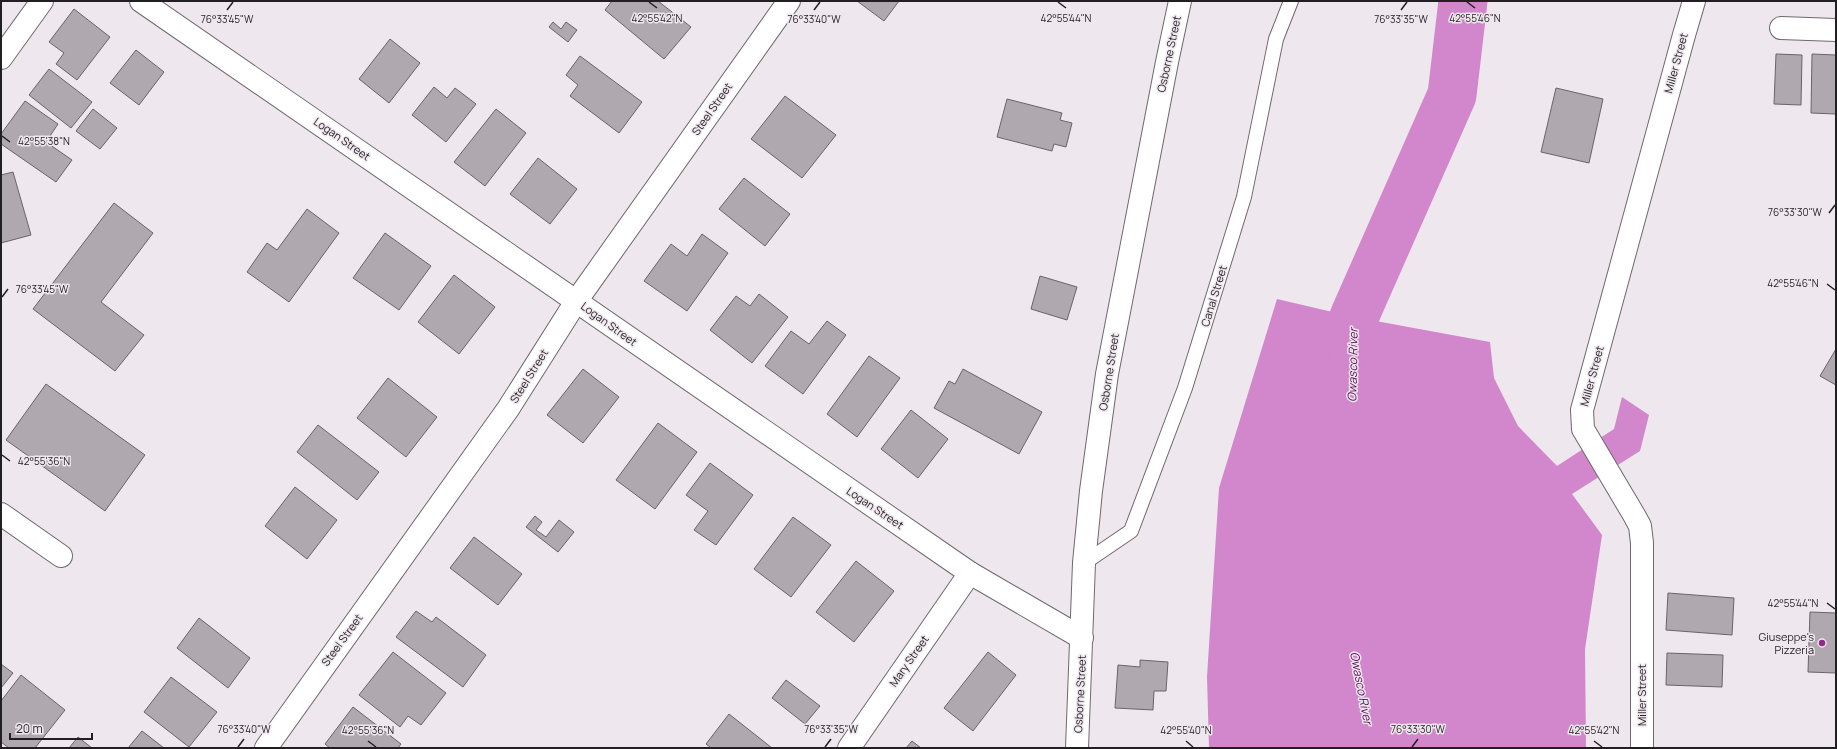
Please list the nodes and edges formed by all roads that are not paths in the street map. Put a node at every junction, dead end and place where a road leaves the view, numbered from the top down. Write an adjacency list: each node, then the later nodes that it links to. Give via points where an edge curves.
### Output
1 (42, 1): 9 (street)
2 (141, 1): 10 (street, Logan Street, via 503,252)
3 (789, 1): 10 (street, Steel Street)
4 (1180, 1): 13 (street, Osborne Street, via 1107,374)
5 (1291, 1): 13 (lane, Canal Street, via 1276,39 1244,198 1185,388 1131,531)
6 (1694, 1): 19 (street, Miller Street, via 1582,410 1583,429 1640,526)
7 (1781, 28): 8 (street)
8 (1836, 30)
9 (1, 58)
10 (577, 300): 14 (street, Logan Street, via 610,326); 16 (street, Steel Street, via 508,409)
11 (1, 514): 12 (street)
12 (61, 556)
13 (1084, 563): 15 (street, Osborne Street)
14 (970, 573): 15 (street, Logan Street); 17 (street, Mary Street)
15 (1082, 638): 18 (street, Osborne Street)
16 (266, 748)
17 (849, 748)
18 (1077, 748)
19 (1642, 748)

